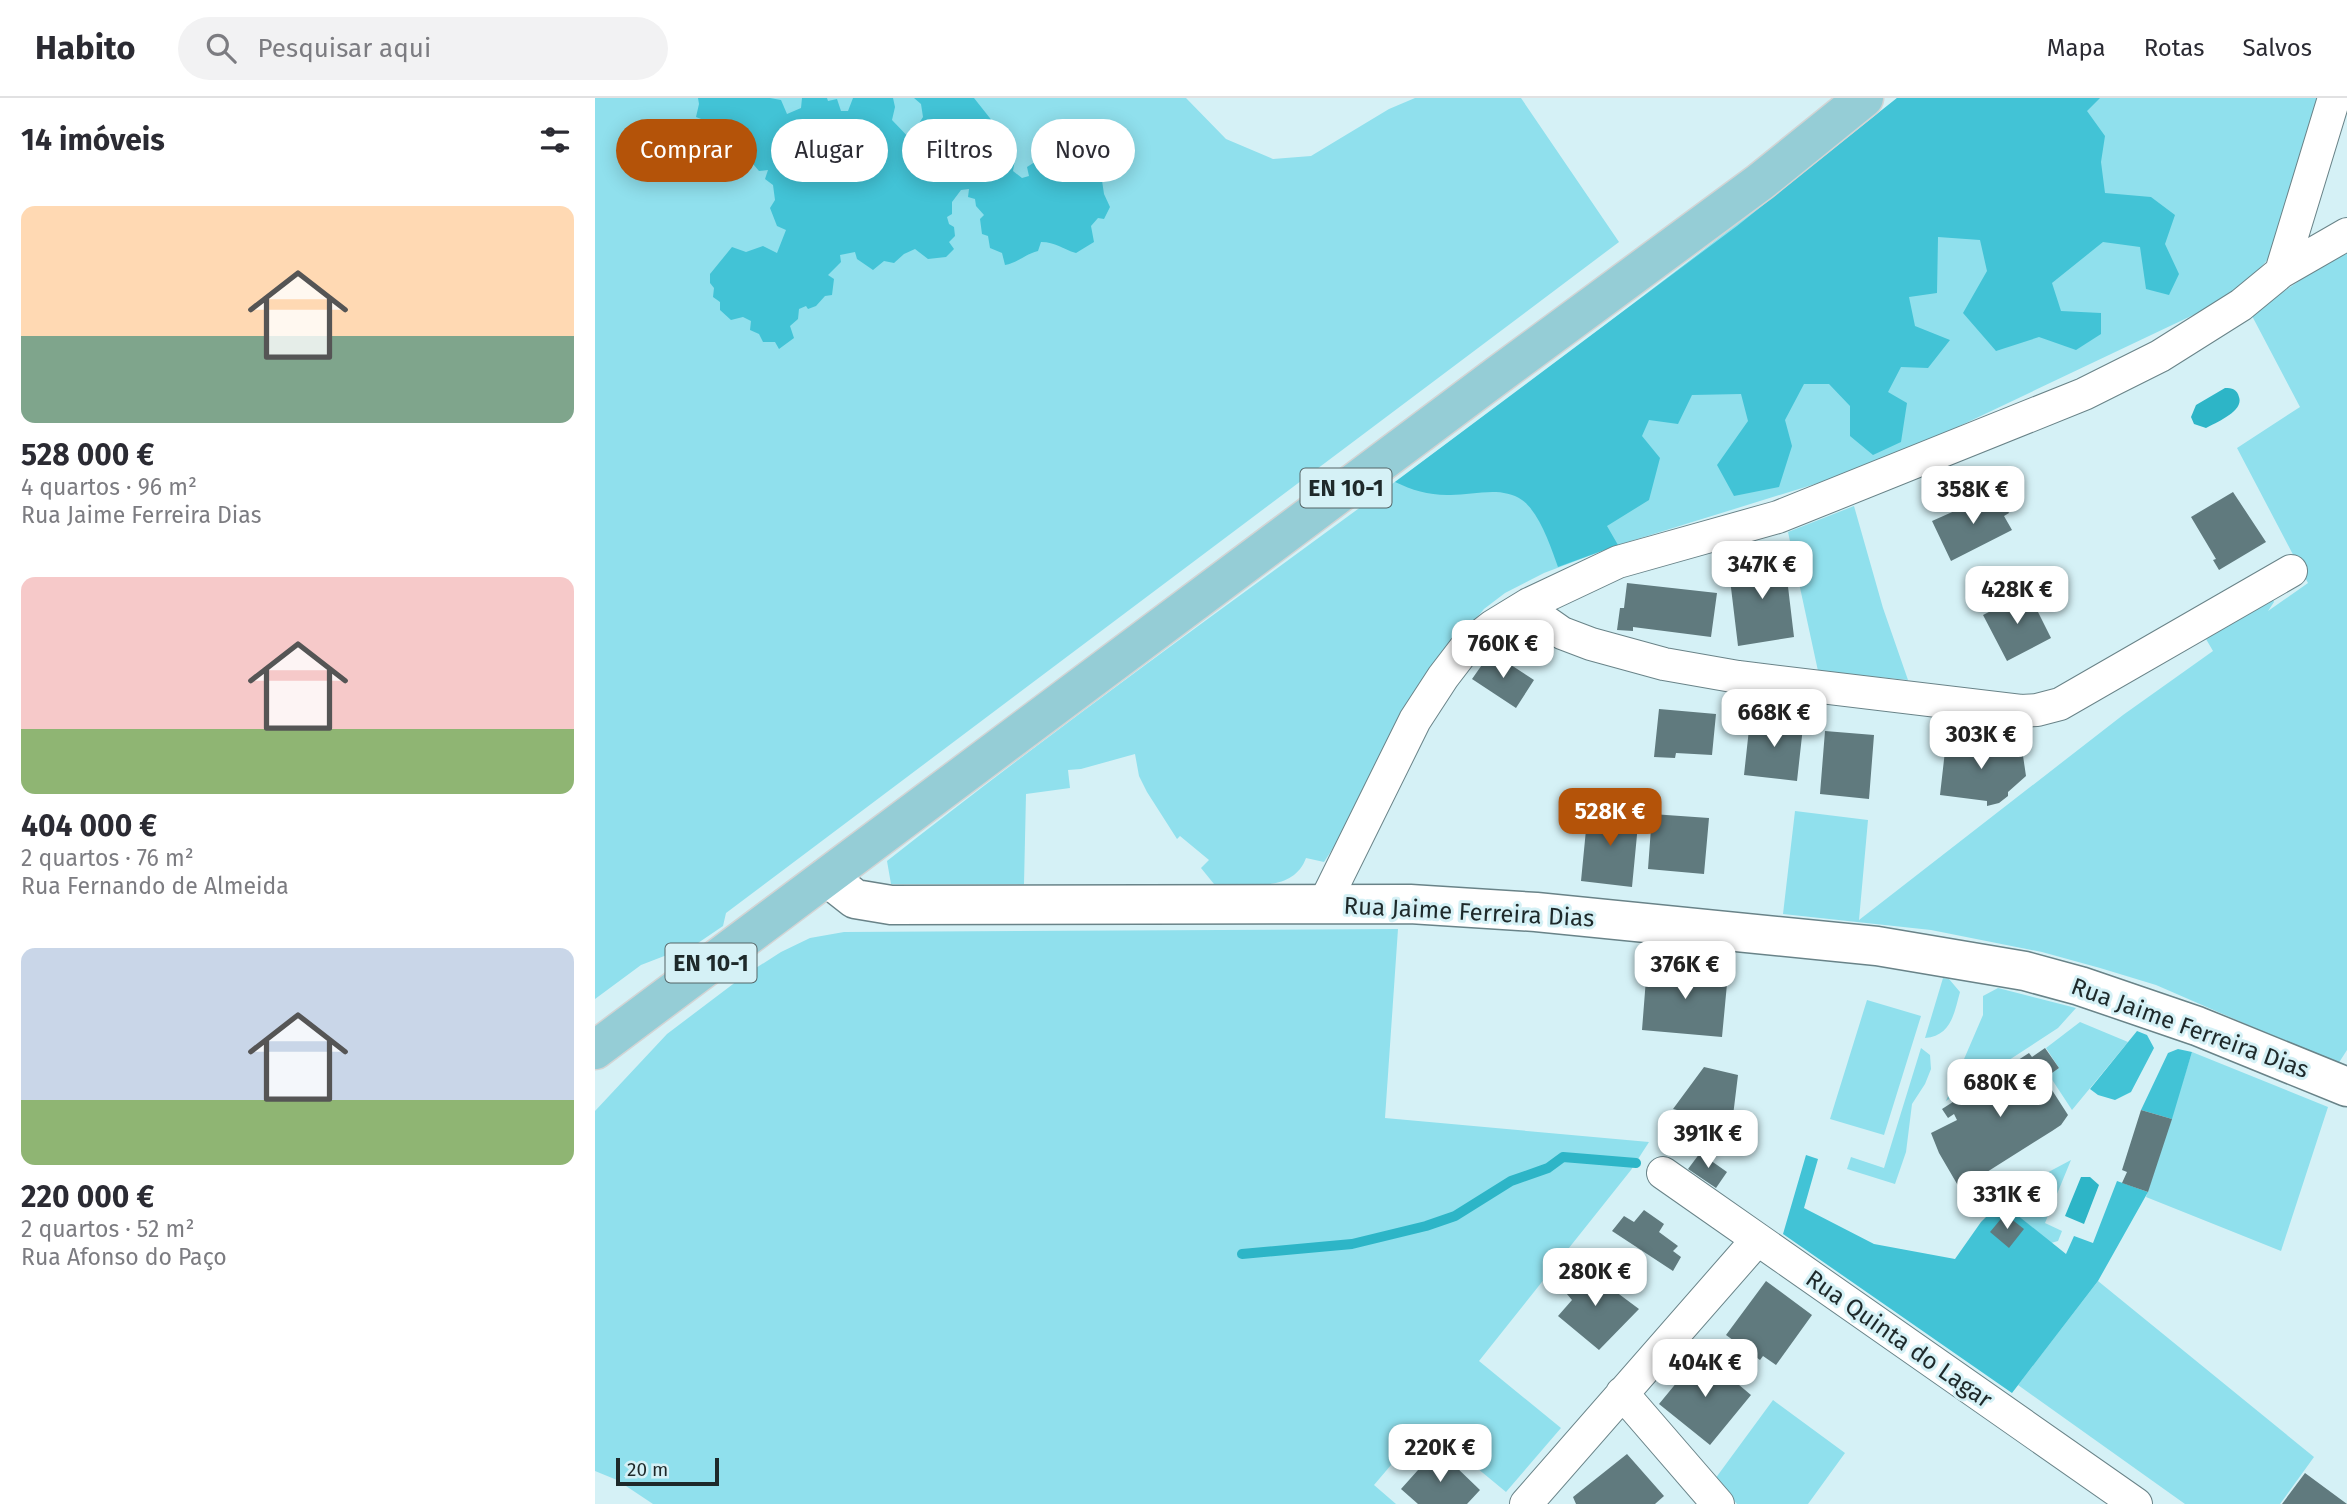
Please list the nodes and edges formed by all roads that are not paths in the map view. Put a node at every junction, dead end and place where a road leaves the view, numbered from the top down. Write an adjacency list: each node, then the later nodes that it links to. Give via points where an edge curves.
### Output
1 (1864, 98): 7 (main road, EN 10-1, via 1760,182)
2 (2335, 98): 4 (street)
3 (2347, 234): 4 (street)
4 (2281, 272): 6 (street, via 2241,305 2159,356 2084,394 1778,517 1618,562)
5 (2291, 571): 6 (street, via 2060,704 2021,711 1664,664 1562,633)
6 (1529, 604): 8 (street, via 1466,647 1443,677 1415,720)
7 (827, 877): 8 (street, Rua Jaime Ferreira Dias, via 855,899 891,905); 9 (main road, EN 10-1)
8 (1324, 904): 10 (street, Rua Jaime Ferreira Dias, via 1536,912 1957,958 2025,971 2128,1001)
9 (595, 1050)
10 (2347, 1087)
11 (1663, 1173): 12 (street, Rua Quinta do Lagar)
12 (1757, 1240): 13 (street); 16 (street, Rua Quinta do Lagar)
13 (1622, 1393): 14 (street); 15 (street)
14 (1526, 1504)
15 (1718, 1504)
16 (2136, 1504)

